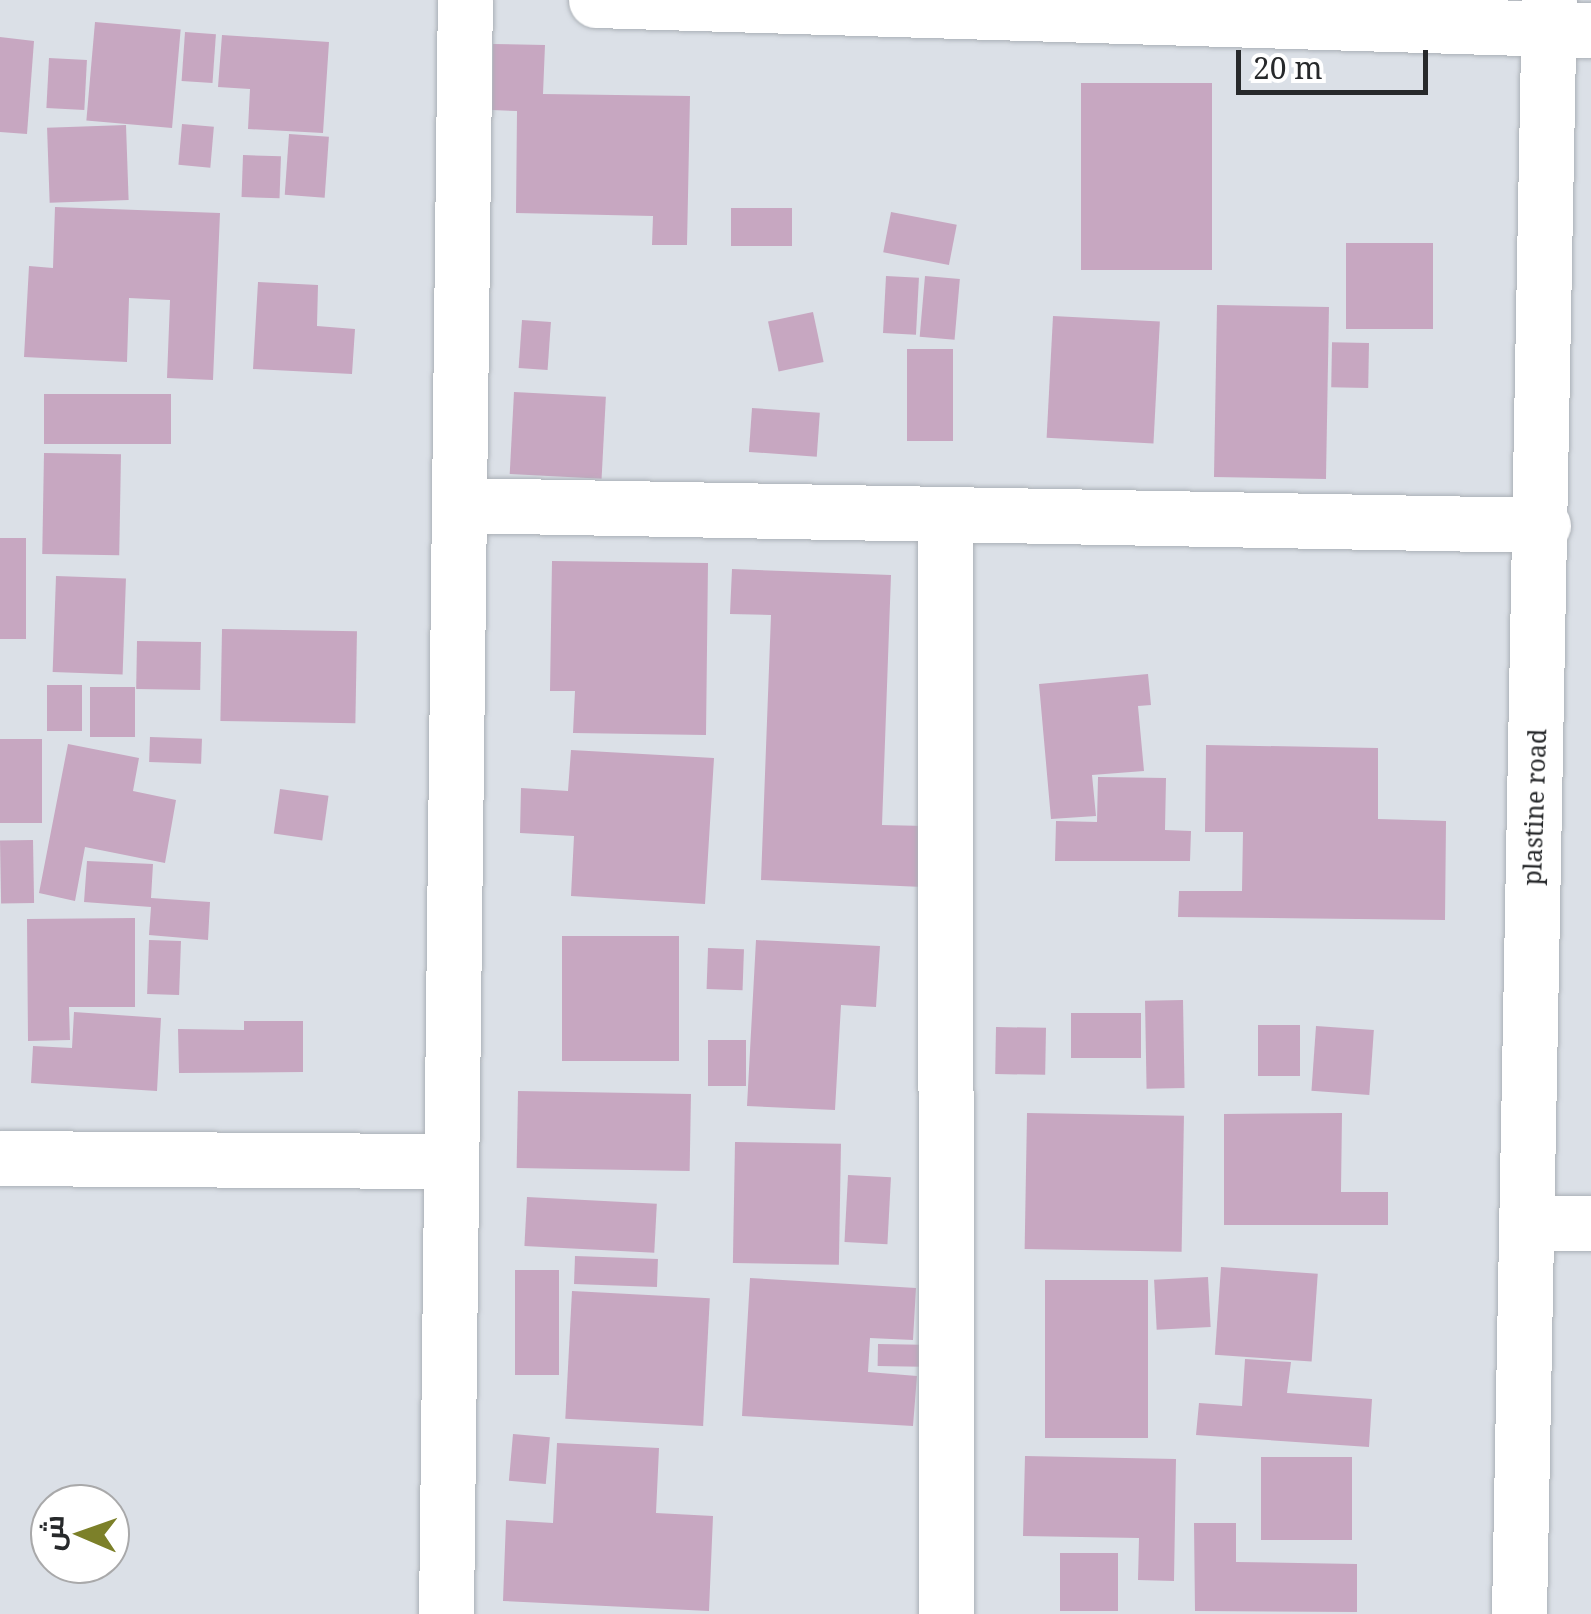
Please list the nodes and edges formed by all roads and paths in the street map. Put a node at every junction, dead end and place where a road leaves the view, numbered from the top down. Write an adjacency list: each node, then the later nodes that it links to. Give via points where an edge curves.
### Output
1 (465, 0): 5 (street)
2 (596, 0): 3 (street)
3 (948, 6): 4 (street)
4 (1563, 19): 7 (street, plastine road)
5 (459, 505): 6 (street); 9 (street)
6 (945, 515): 7 (street); 13 (street)
7 (1543, 525): 10 (street, plastine road)
8 (0, 1158): 9 (street)
9 (451, 1161): 12 (street)
10 (1528, 1223): 11 (street); 14 (street, plastine road)
11 (1591, 1223)
12 (446, 1614)
13 (946, 1614)
14 (1519, 1614)

